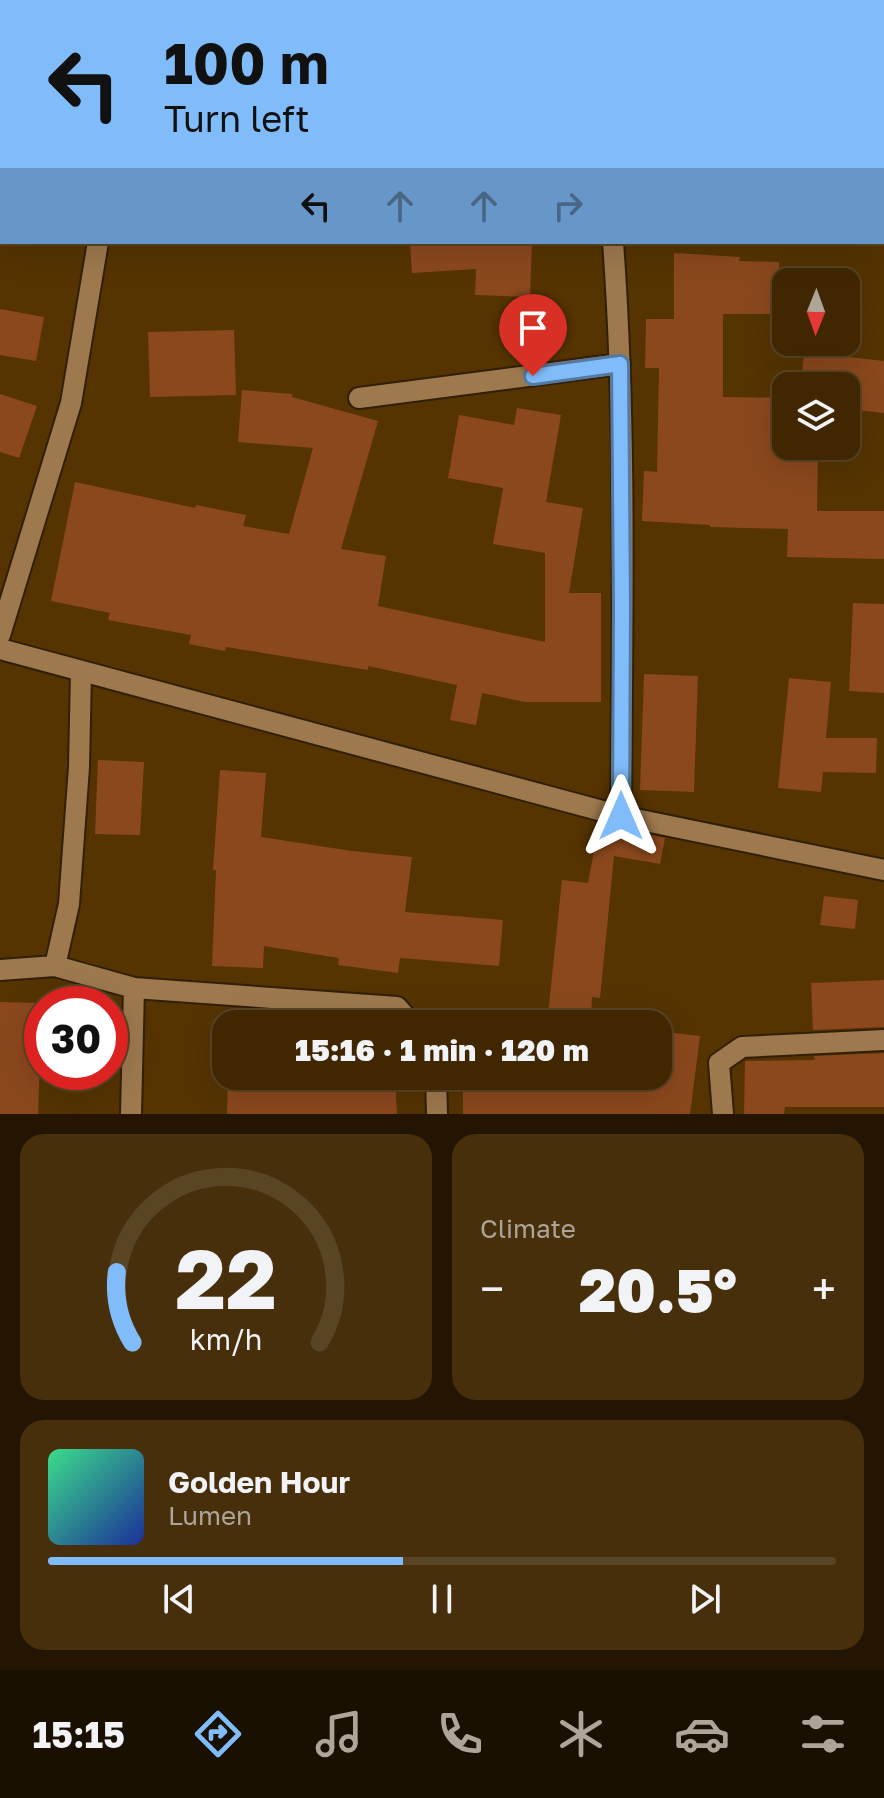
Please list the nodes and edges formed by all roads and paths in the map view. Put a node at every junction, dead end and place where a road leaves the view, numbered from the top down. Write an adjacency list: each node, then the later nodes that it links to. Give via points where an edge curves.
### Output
1 (98, 244): 5 (street, via 71,403)
2 (613, 244): 3 (street)
3 (620, 364): 4 (street); 8 (street)
4 (359, 398)
5 (0, 635)
6 (0, 649): 7 (street)
7 (81, 672): 8 (street); 10 (street, via 69,904)
8 (621, 816): 9 (street)
9 (884, 870)
10 (55, 966): 11 (street); 12 (street)
11 (0, 970)
12 (134, 988): 13 (street); 16 (street)
13 (400, 1010)
14 (884, 1040): 18 (street, via 742,1047 719,1063)
15 (436, 1090): 17 (street)
16 (131, 1114)
17 (437, 1114)
18 (723, 1114)

